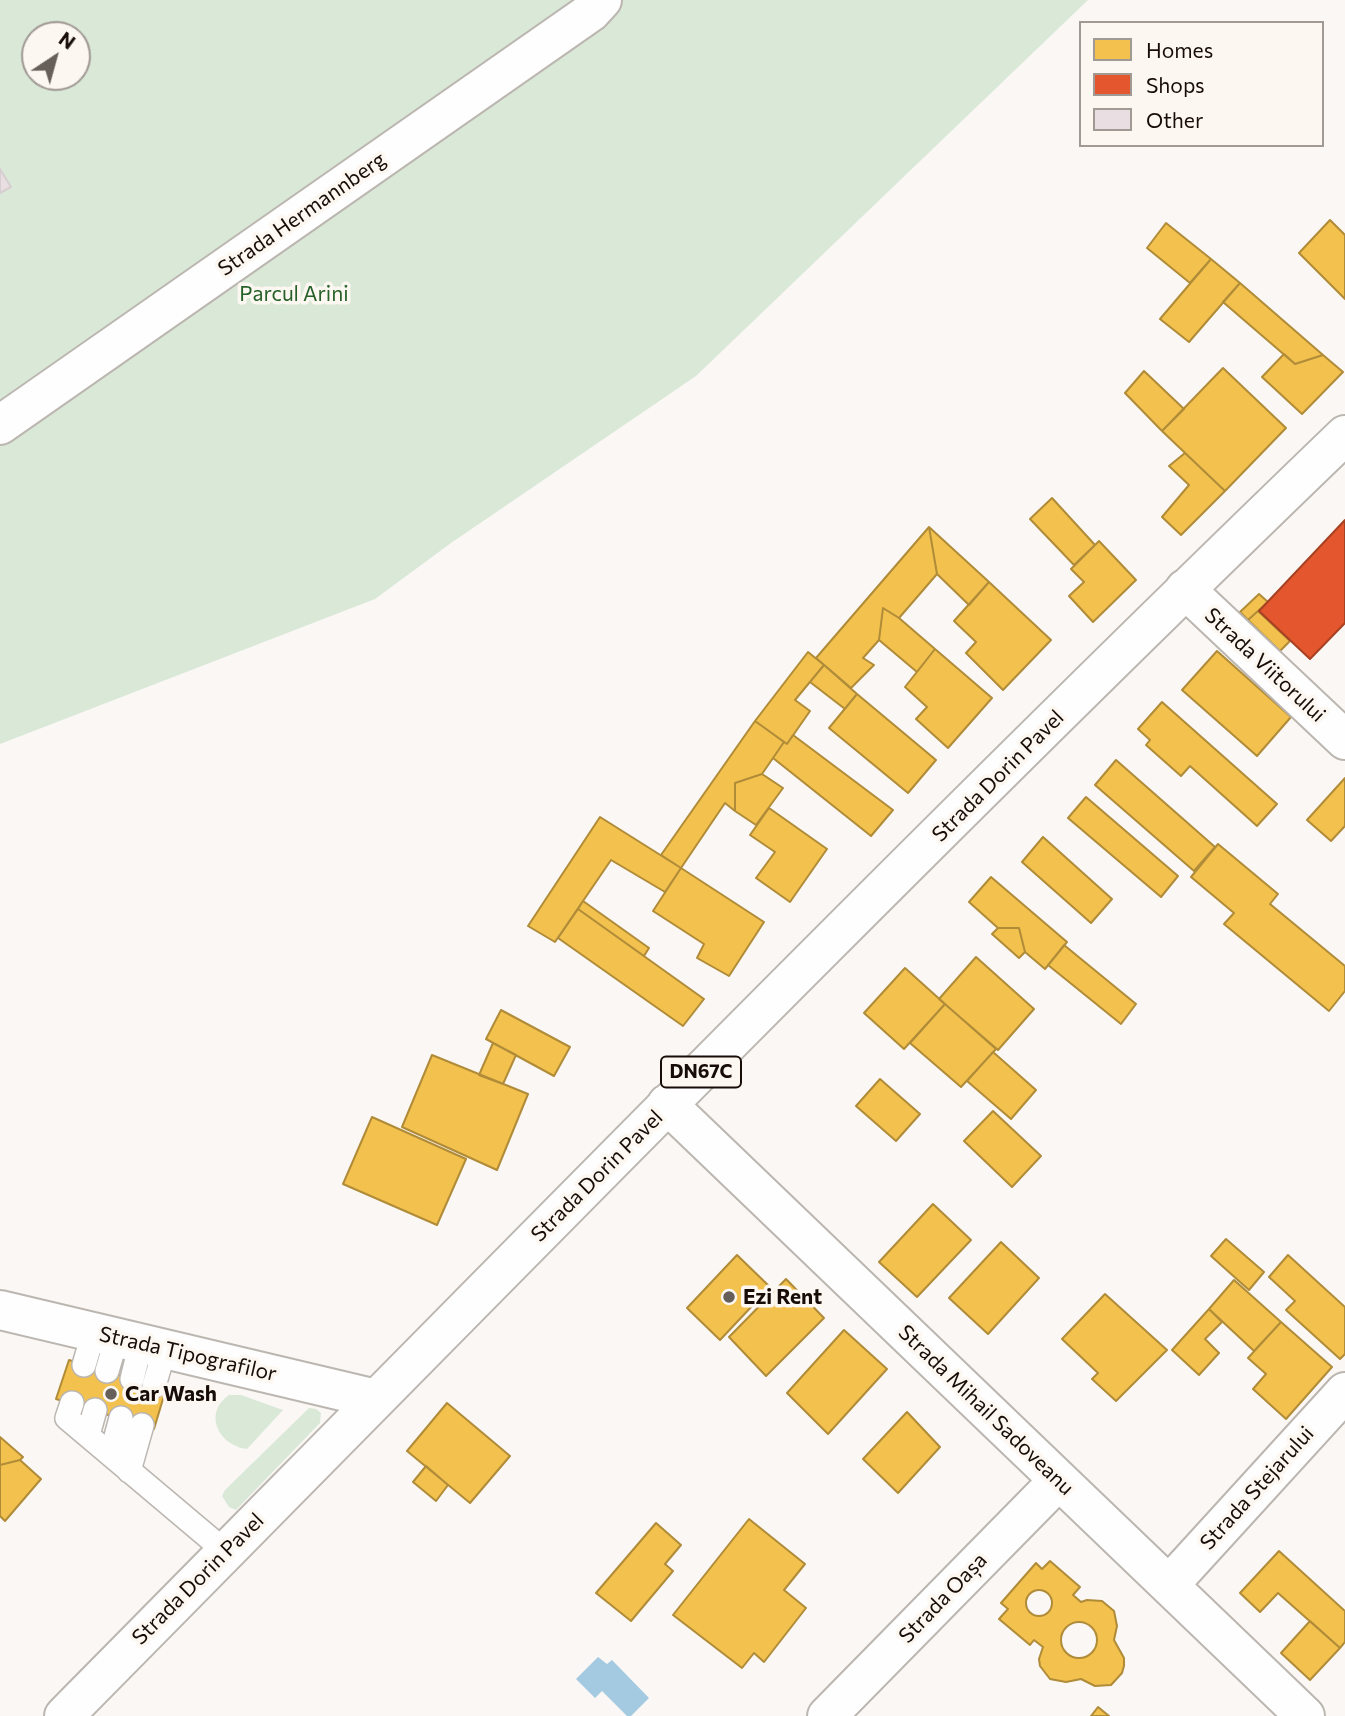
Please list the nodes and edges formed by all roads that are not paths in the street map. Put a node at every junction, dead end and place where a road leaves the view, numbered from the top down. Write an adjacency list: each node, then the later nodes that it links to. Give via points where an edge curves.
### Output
1 (602, 0): 2 (street, Strada Hermannberg)
2 (0, 425)
3 (1345, 435): 4 (street, Strada Dorin Pavel / DN67C)
4 (1185, 589): 5 (street, Strada Viitorului); 6 (street, Strada Dorin Pavel / DN67C)
5 (1345, 740)
6 (667, 1104): 11 (street, Strada Dorin Pavel / DN67C); 17 (street, Strada Mihail Sadoveanu)
7 (0, 1310): 8 (street, Strada Tipografilor)
8 (120, 1354): 9 (lane); 11 (street, Strada Tipografilor)
9 (154, 1386)
10 (1345, 1392): 19 (street, Strada Stejarului)
11 (376, 1399): 18 (street, Strada Dorin Pavel / DN67C)
12 (72, 1404): 14 (lane, via 67,1418)
13 (95, 1410): 14 (lane)
14 (88, 1435): 15 (lane)
15 (111, 1455): 16 (lane); 16 (lane, via 132,1422)
16 (129, 1471): 18 (lane)
17 (1059, 1480): 19 (street, Strada Mihail Sadoveanu); 21 (street, Strada Oașa)
18 (226, 1552): 20 (street, Strada Dorin Pavel / DN67C)
19 (1168, 1585): 22 (street, Strada Mihail Sadoveanu)
20 (64, 1716)
21 (827, 1716)
22 (1305, 1716)

